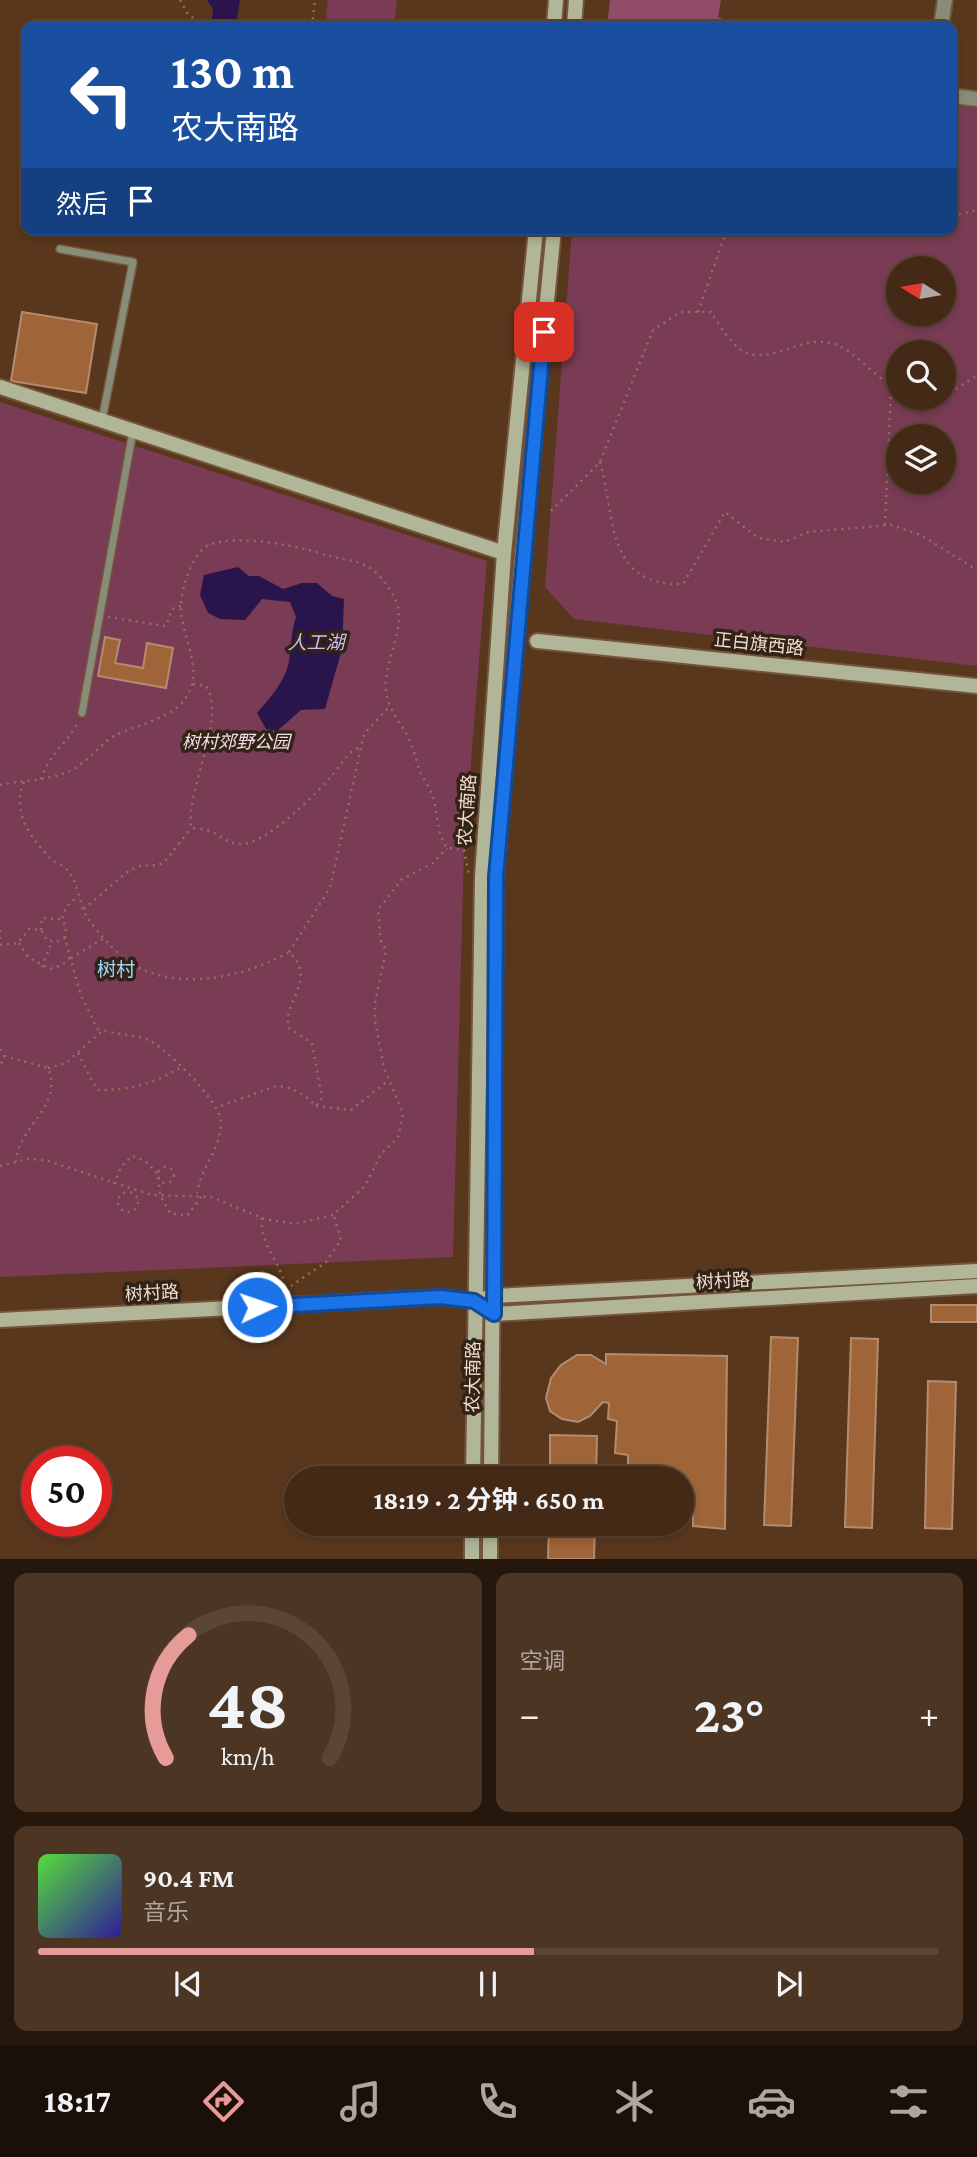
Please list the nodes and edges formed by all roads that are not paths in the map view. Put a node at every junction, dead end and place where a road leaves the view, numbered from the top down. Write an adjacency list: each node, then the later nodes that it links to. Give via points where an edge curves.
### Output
1 (556, 0): 4 (main road)
2 (576, 0): 5 (main road)
3 (945, 0): 6 (street)
4 (554, 21)
5 (574, 21)
6 (942, 21)
7 (957, 97): 8 (street)
8 (977, 99)
9 (535, 235): 15 (main road, 农大南路)
10 (553, 235): 21 (main road, 农大南路, via 496,877)
11 (60, 249): 13 (lane, via 133,262)
12 (0, 387): 13 (main road)
13 (102, 421): 14 (main road)
14 (133, 431): 15 (main road); 18 (lane)
15 (504, 552): 22 (main road, 农大南路, via 482,877)
16 (537, 641): 17 (main road, 正白旗西路)
17 (977, 686)
18 (82, 713)
19 (977, 1271): 21 (main road, 树村路)
20 (977, 1286): 23 (main road, 树村路)
21 (494, 1296): 22 (main road, 树村路); 23 (main road, 农大南路)
22 (474, 1301): 23 (main road, 树村路); 24 (main road, 树村路, via 441,1297); 25 (main road, 农大南路)
23 (494, 1314): 26 (main road, 农大南路)
24 (0, 1320)
25 (472, 1466)
26 (491, 1466)
27 (472, 1536): 29 (main road)
28 (490, 1536): 30 (main road)
29 (472, 1559)
30 (490, 1559)

